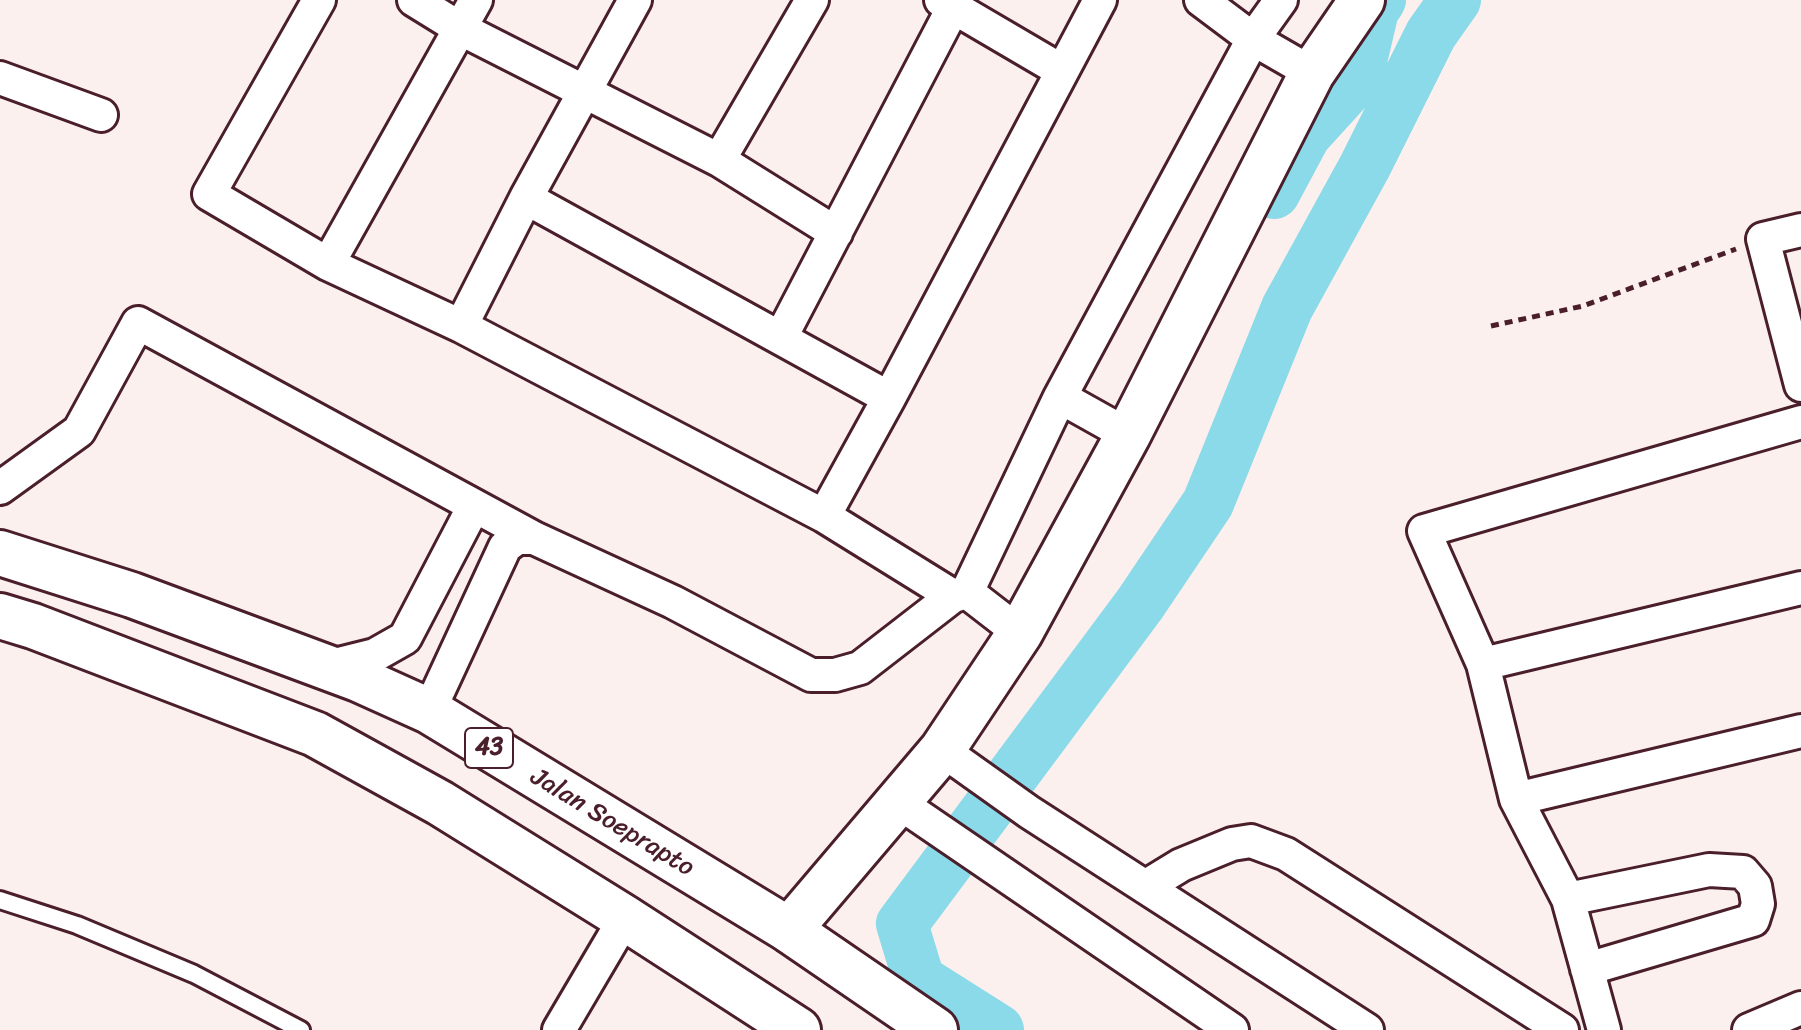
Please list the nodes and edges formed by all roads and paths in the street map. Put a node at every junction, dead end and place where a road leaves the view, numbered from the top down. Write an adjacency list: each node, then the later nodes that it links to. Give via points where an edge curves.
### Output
1 (319, 0): 23 (street, via 209,194)
2 (414, 0): 11 (street)
3 (476, 0): 11 (street)
4 (635, 0): 16 (street)
5 (812, 0): 18 (street)
6 (1100, 0): 14 (street)
7 (1201, 0): 12 (street)
8 (1281, 0): 12 (street)
9 (1362, 0): 13 (main road)
10 (947, 4): 14 (street); 21 (street)
11 (461, 29): 16 (street); 23 (street)
12 (1258, 41): 13 (street); 29 (street)
13 (1301, 67): 31 (main road)
14 (1062, 71): 28 (street)
15 (0, 78): 17 (street)
16 (584, 92): 18 (street); 19 (street)
17 (101, 115)
18 (719, 160): 21 (street)
19 (526, 198): 24 (street); 26 (street)
20 (1801, 230): 22 (street)
21 (836, 233): 26 (street)
22 (1763, 239): 25 (path, via 1583,306); 27 (street)
23 (328, 264): 24 (street)
24 (461, 326): 34 (street)
25 (1491, 326)
26 (781, 337): 28 (street)
27 (1801, 385)
28 (889, 398): 34 (street)
29 (1066, 400): 31 (street); 38 (street)
30 (1801, 422): 41 (street, via 1424,531)
31 (1119, 430): 40 (main road)
32 (0, 488): 33 (street, via 79,431 138,323)
33 (474, 506): 35 (street); 42 (street, via 405,638 375,655)
34 (824, 516): 38 (street)
35 (534, 538): 38 (street, via 673,602 811,675 860,668); 43 (street, via 517,538 505,547)
36 (0, 553): 42 (main road, Jalan Soeprapto / 43)
37 (1801, 588): 41 (street)
38 (960, 594): 40 (street)
39 (0, 616): 51 (main road, via 315,734 440,803)
40 (1020, 633): 45 (main road)
41 (1483, 664): 46 (street)
42 (327, 667): 43 (main road, Jalan Soeprapto / 43)
43 (429, 711): 52 (main road, Jalan Soeprapto / 43)
44 (1801, 731): 46 (street)
45 (952, 758): 47 (main road); 48 (street)
46 (1516, 799): 49 (street)
47 (903, 806): 52 (main road); 59 (street)
48 (1145, 887): 60 (street); 61 (street, via 1181,865 1251,841 1286,854)
49 (1568, 899): 53 (street); 53 (street, via 1709,870 1743,872 1755,886 1758,904 1753,920)
50 (0, 900): 55 (lane, via 77,925 194,974)
51 (625, 918): 56 (street); 57 (main road)
52 (789, 930): 58 (main road, Jalan Soeprapto / 43)
53 (1587, 969): 62 (street)
54 (1801, 1008): 63 (street)
55 (301, 1030)
56 (559, 1030)
57 (798, 1030)
58 (935, 1030)
59 (1232, 1030)
60 (1367, 1030)
61 (1562, 1030)
62 (1604, 1030)
63 (1749, 1030)

